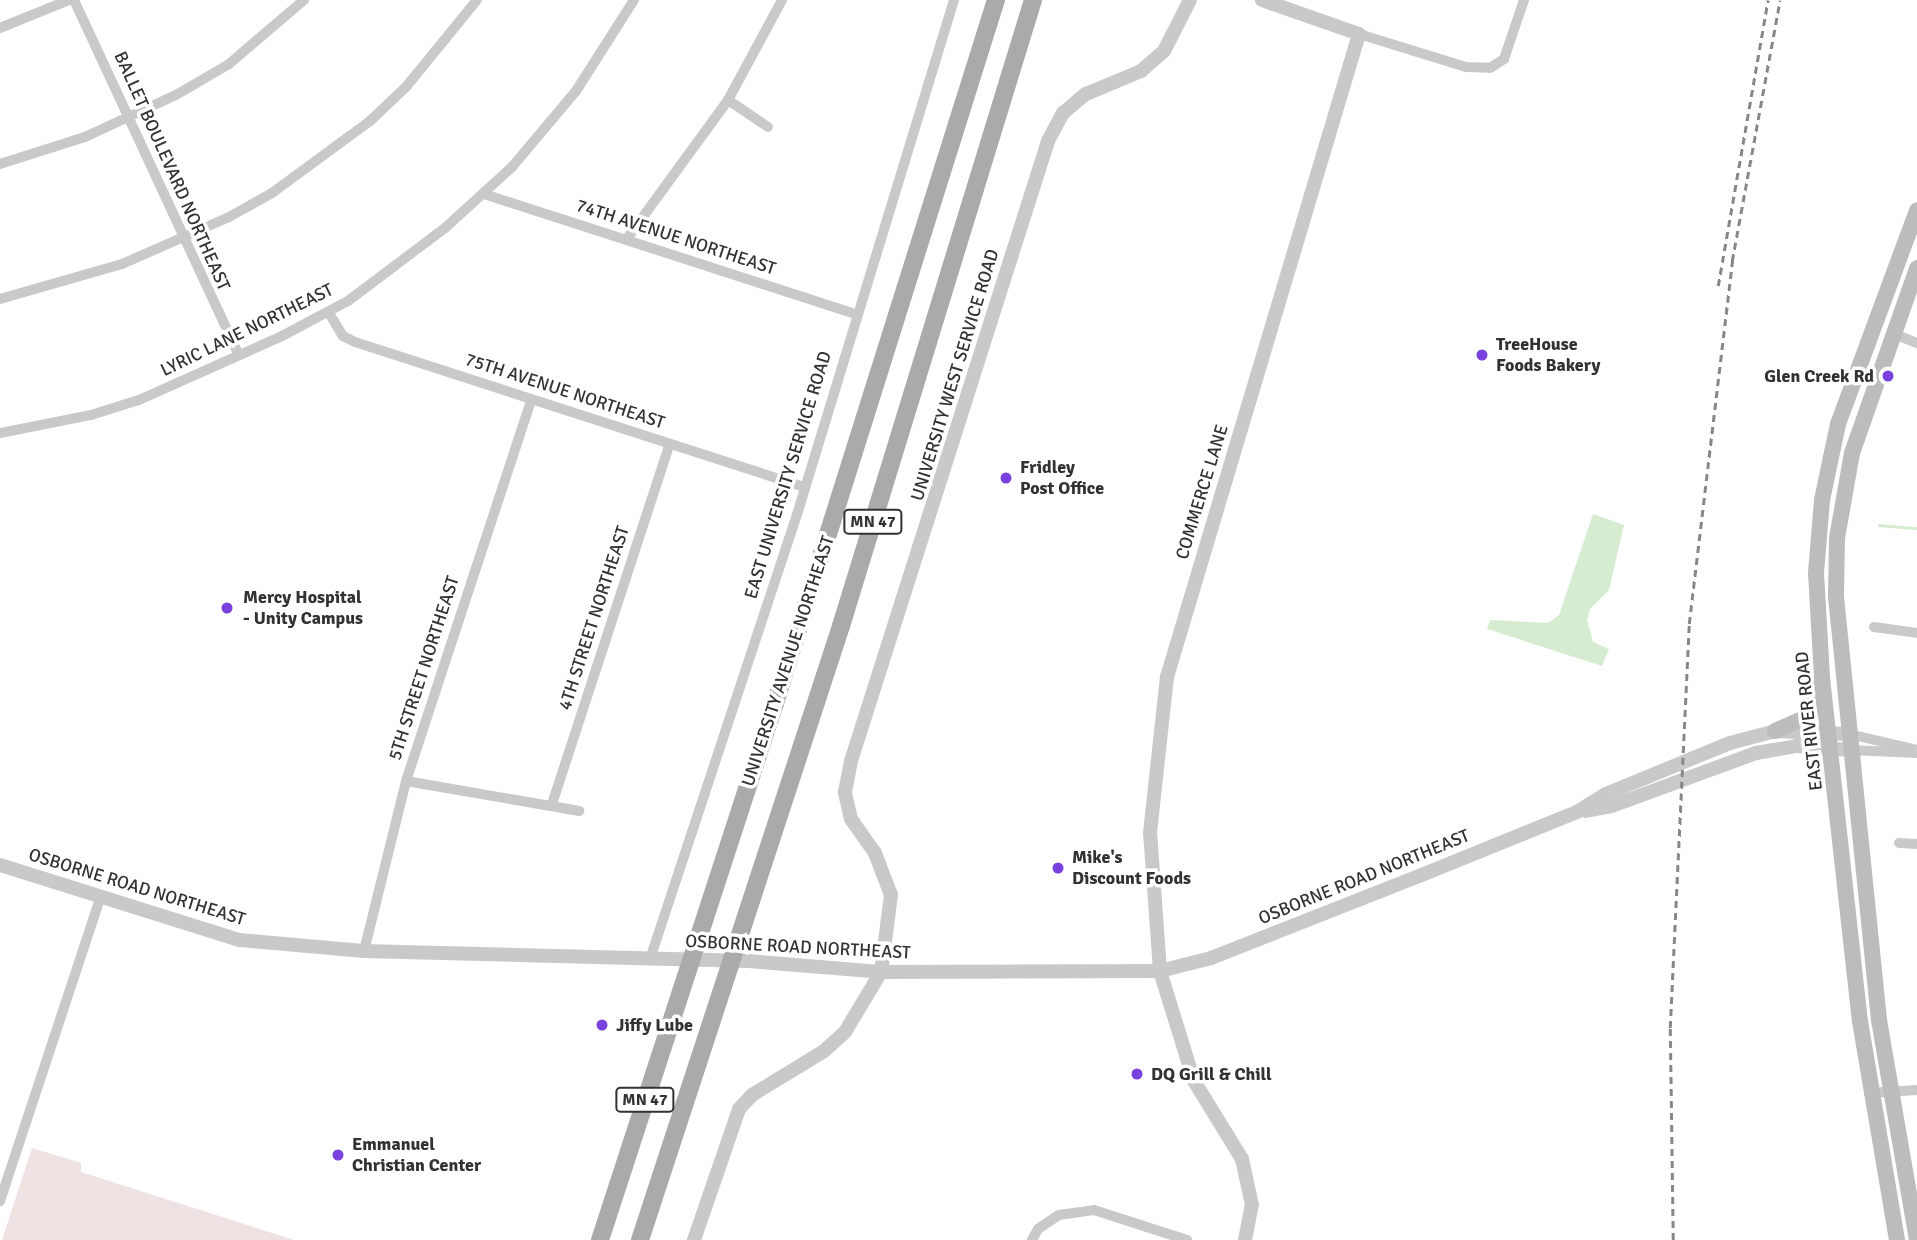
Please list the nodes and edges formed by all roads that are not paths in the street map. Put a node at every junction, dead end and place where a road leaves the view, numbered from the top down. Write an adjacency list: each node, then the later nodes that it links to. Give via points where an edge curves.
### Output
1 (72, 0): 12 (street); 15 (street, BALLET BOULEVARD NORTHEAST)
2 (304, 0): 15 (street, via 229,64)
3 (477, 0): 20 (street, via 406,87 370,121 272,193)
4 (634, 0): 18 (street, LYRIC LANE NORTHEAST, via 544,134)
5 (782, 0): 14 (street)
6 (954, 0): 25 (street, EAST UNIVERSITY SERVICE ROAD)
7 (996, 0): 51 (main road, UNIVERSITY AVENUE NORTHEAST / MN 47)
8 (1033, 0): 52 (main road, MN 47, via 848,601)
9 (1190, 0): 54 (street, UNIVERSITY WEST SERVICE ROAD, via 1164,51 1141,71 1086,94 1063,113 1048,141 851,761 845,792 851,818 875,853 891,895)
10 (1262, 0): 13 (street)
11 (1524, 0): 13 (street, via 1504,59 1490,68 1466,67)
12 (0, 28)
13 (1359, 34): 53 (street, COMMERCE LANE, via 1167,677 1150,833)
14 (728, 100): 16 (street); 21 (street)
15 (130, 117): 17 (street, via 85,137); 20 (street, BALLET BOULEVARD NORTHEAST)
16 (768, 127)
17 (0, 164)
18 (484, 194): 21 (street, 74TH AVENUE NORTHEAST); 24 (street, LYRIC LANE NORTHEAST, via 414,254)
19 (1917, 210): 35 (main road, EAST RIVER ROAD, via 1842,410 1829,460 1817,550)
20 (182, 239): 23 (street, via 69,281); 28 (street, BALLET BOULEVARD NORTHEAST)
21 (626, 240): 25 (street, 74TH AVENUE NORTHEAST)
22 (1917, 268): 26 (main road)
23 (0, 299)
24 (329, 313): 28 (street, LYRIC LANE NORTHEAST); 29 (street, 75TH AVENUE NORTHEAST, via 343,337)
25 (856, 314): 32 (street, EAST UNIVERSITY SERVICE ROAD)
26 (1892, 333): 27 (street); 38 (main road, via 1857,434 1838,538 1837,621)
27 (1917, 343)
28 (239, 355): 30 (street, LYRIC LANE NORTHEAST, via 139,400 91,415)
29 (531, 400): 31 (street, 75TH AVENUE NORTHEAST); 41 (street, 5TH STREET NORTHEAST)
30 (0, 433)
31 (670, 444): 32 (street, 75TH AVENUE NORTHEAST); 42 (street, 4TH STREET NORTHEAST)
32 (804, 487): 50 (street, EAST UNIVERSITY SERVICE ROAD)
33 (1874, 627): 34 (street)
34 (1917, 633)
35 (1822, 677): 36 (main road, via 1809,716); 37 (main road, EAST RIVER ROAD)
36 (1775, 731): 37 (street, OSBORNE ROAD NORTHEAST); 44 (street, OSBORNE ROAD NORTHEAST, via 1671,767 1606,794)
37 (1829, 731): 38 (street, OSBORNE ROAD NORTHEAST); 39 (main road, EAST RIVER ROAD)
38 (1850, 742): 39 (street, OSBORNE ROAD NORTHEAST); 40 (street); 40 (street); 55 (main road)
39 (1831, 748): 44 (street, OSBORNE ROAD NORTHEAST, via 1797,746 1756,753 1612,806); 57 (main road, EAST RIVER ROAD)
40 (1917, 751)
41 (406, 781): 42 (street); 49 (street, 5TH STREET NORTHEAST)
42 (552, 804): 43 (street)
43 (579, 811)
44 (1577, 812): 53 (street, OSBORNE ROAD NORTHEAST, via 1211,958)
45 (1899, 843): 46 (street)
46 (1917, 844)
47 (0, 865): 48 (street, OSBORNE ROAD NORTHEAST)
48 (101, 895): 49 (street, OSBORNE ROAD NORTHEAST, via 240,940); 58 (street)
49 (364, 951): 50 (street, OSBORNE ROAD NORTHEAST)
50 (650, 959): 51 (street, OSBORNE ROAD NORTHEAST)
51 (690, 960): 52 (street, OSBORNE ROAD NORTHEAST); 60 (main road, UNIVERSITY AVENUE NORTHEAST / MN 47)
52 (730, 961): 54 (street, OSBORNE ROAD NORTHEAST); 61 (main road, MN 47)
53 (1160, 971): 54 (street, OSBORNE ROAD NORTHEAST); 65 (street, COMMERCE LANE, via 1194,1081 1242,1160 1252,1205)
54 (881, 972): 62 (street, UNIVERSITY WEST SERVICE ROAD, via 845,1032 824,1051 752,1095 738,1110)
55 (1888, 1089): 56 (street); 57 (street); 67 (main road)
56 (1917, 1090)
57 (1869, 1093): 66 (main road, EAST RIVER ROAD)
58 (5, 1168): 59 (street)
59 (0, 1201)
60 (600, 1240)
61 (640, 1240)
62 (694, 1240)
63 (1032, 1240): 64 (street, via 1038,1229 1059,1215 1094,1210)
64 (1187, 1240)
65 (1245, 1240)
66 (1897, 1240)
67 (1917, 1240)

